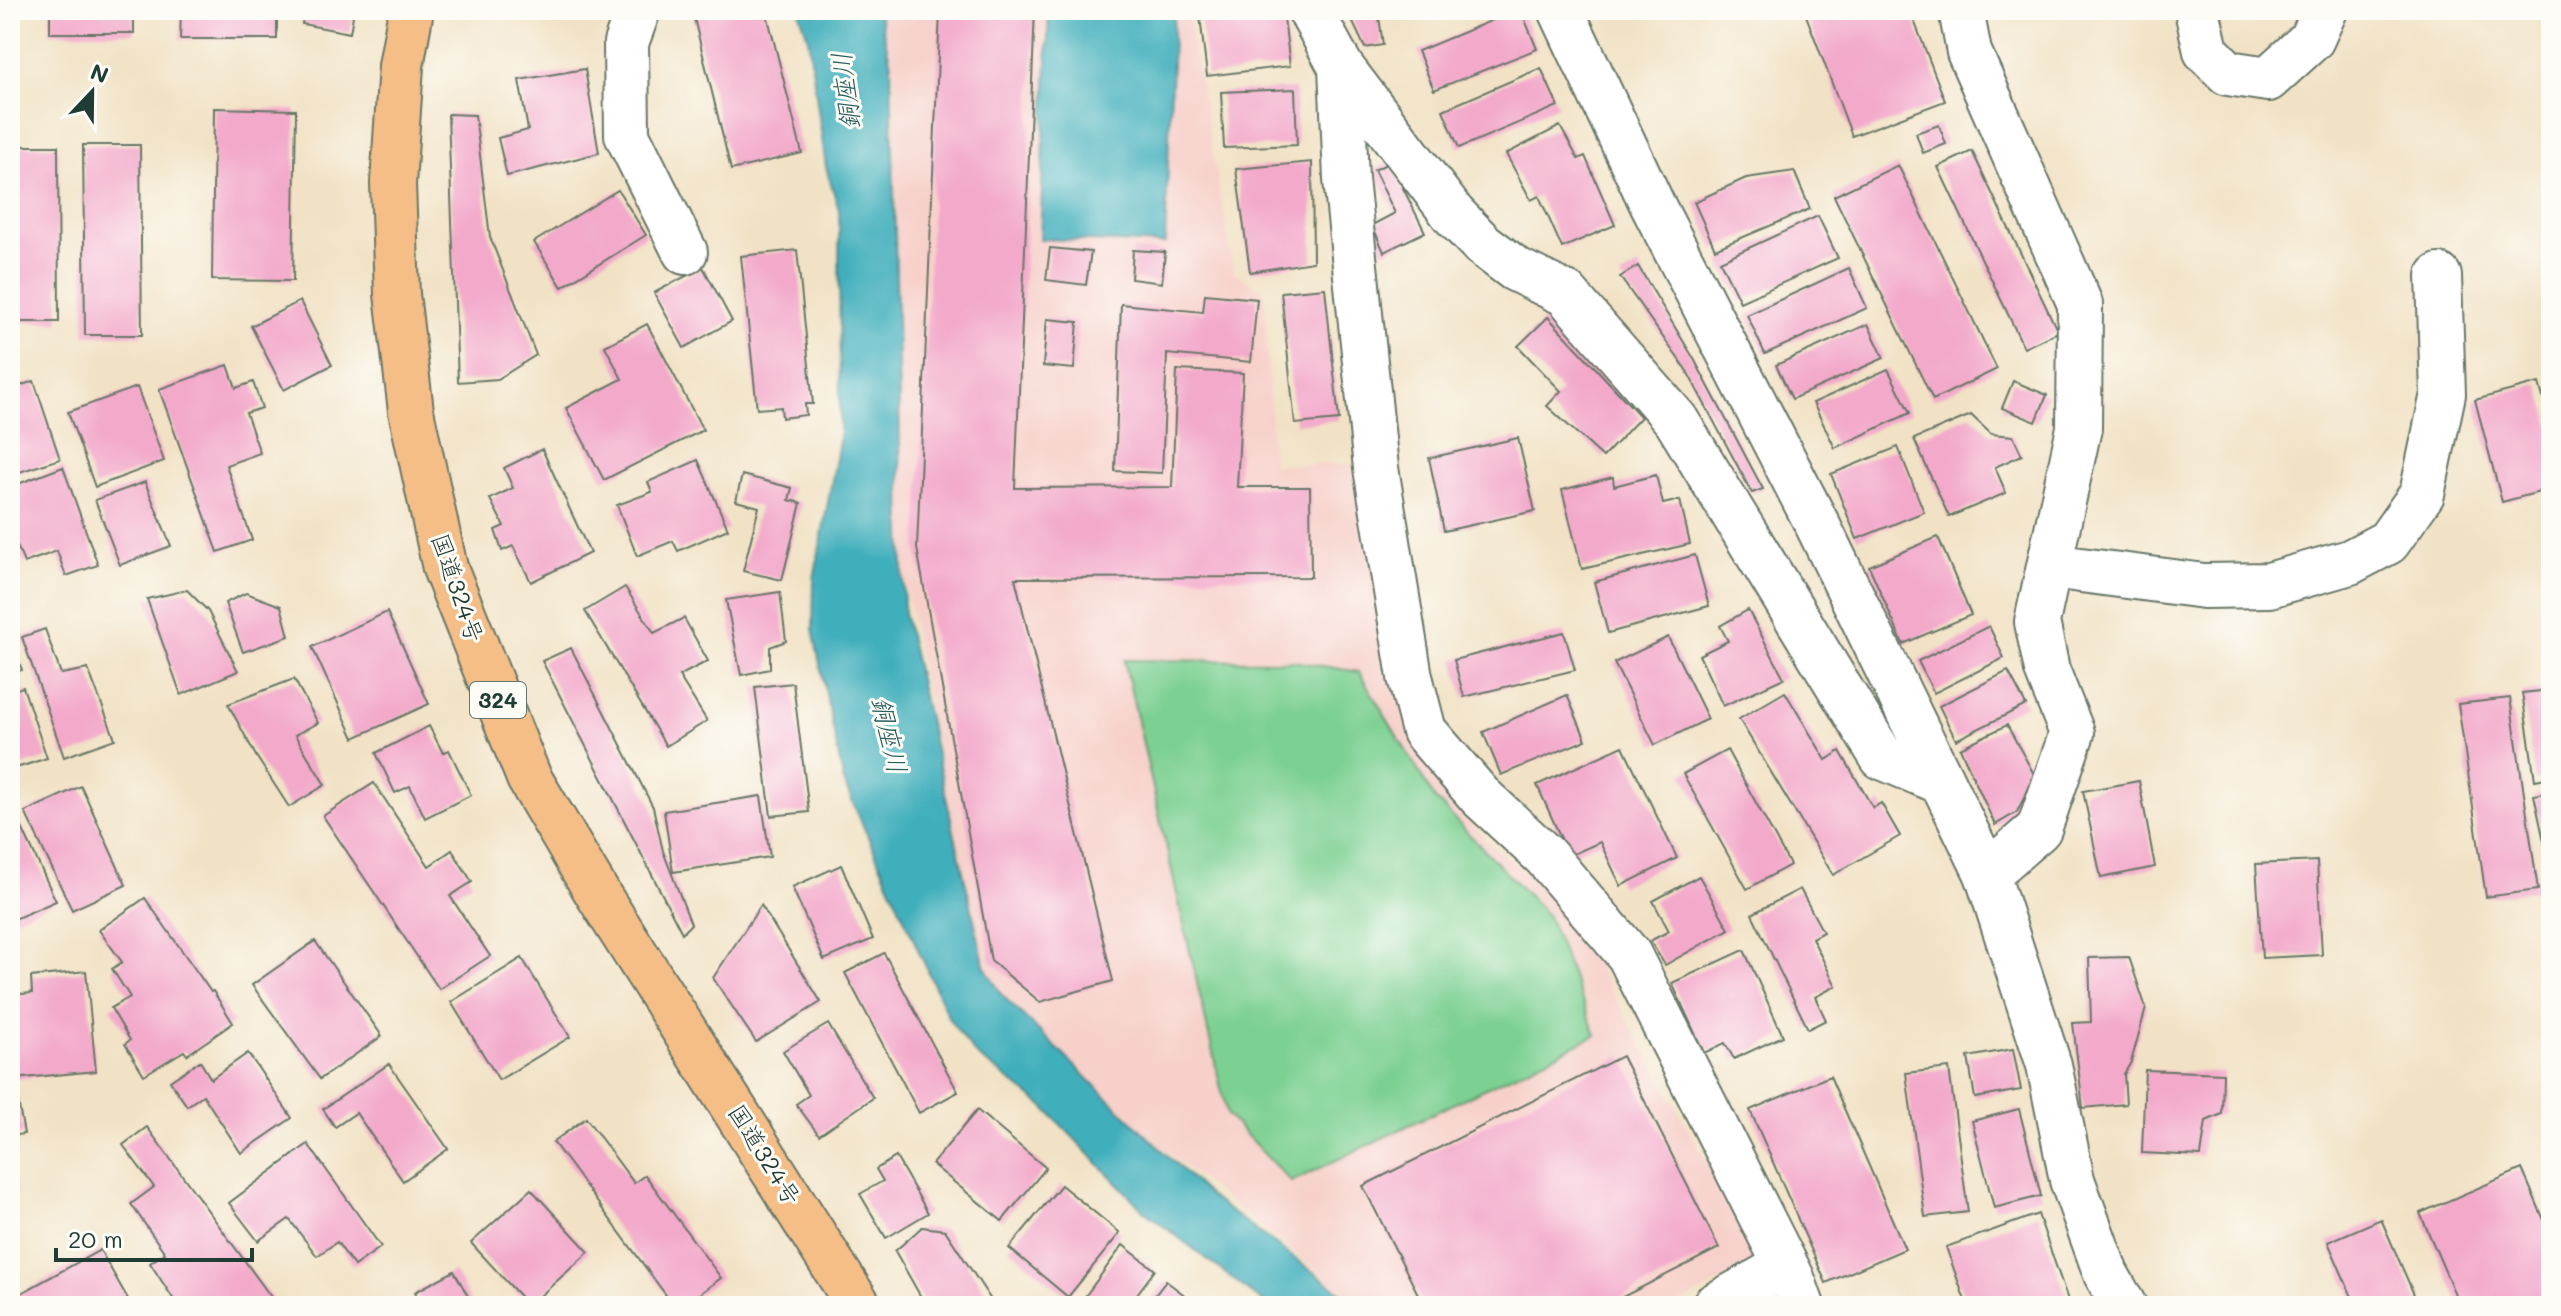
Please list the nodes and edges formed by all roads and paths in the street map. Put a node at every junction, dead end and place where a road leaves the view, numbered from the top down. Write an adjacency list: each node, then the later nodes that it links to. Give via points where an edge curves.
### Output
1 (411, 10): 15 (highway, 国道324号 / 324, via 401,66 393,184 397,294 411,411 445,568 529,778)
2 (638, 10): 9 (street, via 626,43 627,135)
3 (1310, 10): 8 (street)
4 (1561, 10): 12 (street, via 1652,204 1818,526)
5 (1961, 10): 11 (street, via 1969,52 2080,304 2079,428)
6 (2197, 10): 7 (street, via 2206,51 2228,73 2268,79 2312,39)
7 (2325, 10)
8 (1341, 67): 12 (street, via 1463,224 1515,269 1566,294 1676,420 1882,757); 14 (street, via 1346,179 1376,468 1410,677 1424,731 1480,796 1545,856 1629,955)
9 (685, 252)
10 (2439, 276): 11 (street, via 2443,394 2422,494 2388,542 2350,562 2269,585 2204,586)
11 (2050, 566): 13 (street, via 2037,622 2047,670 2072,733 2039,829)
12 (1941, 782): 13 (street)
13 (1987, 874): 18 (street, via 2049,1065 2072,1180 2106,1274)
14 (1785, 1266): 16 (street); 17 (street)
15 (859, 1306)
16 (1714, 1306)
17 (1802, 1306)
18 (2124, 1306)

